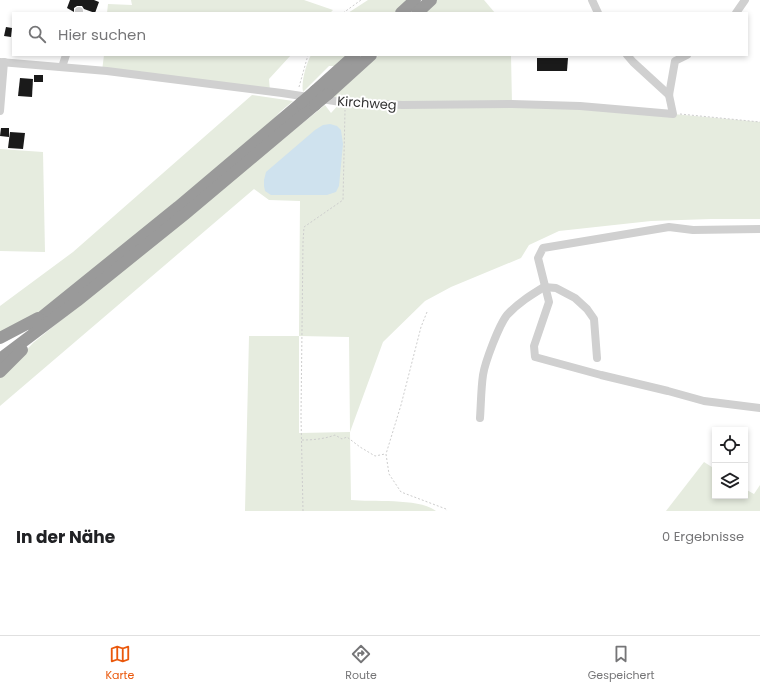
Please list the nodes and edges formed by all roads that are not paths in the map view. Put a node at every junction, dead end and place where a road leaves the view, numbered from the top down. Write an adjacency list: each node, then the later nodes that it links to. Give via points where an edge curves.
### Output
1 (415, 0): 5 (highway)
2 (430, 0): 6 (highway)
3 (592, 0): 7 (street)
4 (745, 0): 8 (street)
5 (402, 12)
6 (418, 12)
7 (598, 12)
8 (737, 12)
9 (66, 56): 15 (street)
10 (354, 56): 17 (highway, bridge, via 315,91)
11 (370, 56): 21 (highway, bridge, via 185,214)
12 (628, 56): 16 (street)
13 (685, 56): 16 (street, via 674,61)
14 (2, 62): 15 (street, Kirchweg); 18 (street, Kirchweg)
15 (62, 67): 17 (street, Kirchweg, via 107,71)
16 (669, 95): 17 (street, Kirchweg, via 673,114 580,106 402,105)
17 (299, 99): 22 (highway, via 178,207)
18 (0, 110)
19 (760, 229): 20 (street, via 669,228 543,248 538,258)
20 (544, 287): 25 (street, via 556,288 575,298 594,319); 28 (street, via 548,302 534,346 534,357 704,401); 29 (street, via 506,316 499,328 483,374)
21 (76, 301): 26 (highway); 27 (highway)
22 (46, 313): 23 (highway); 24 (highway)
23 (0, 338)
24 (0, 351)
25 (597, 358)
26 (0, 359)
27 (0, 372)
28 (760, 408)
29 (480, 418)

